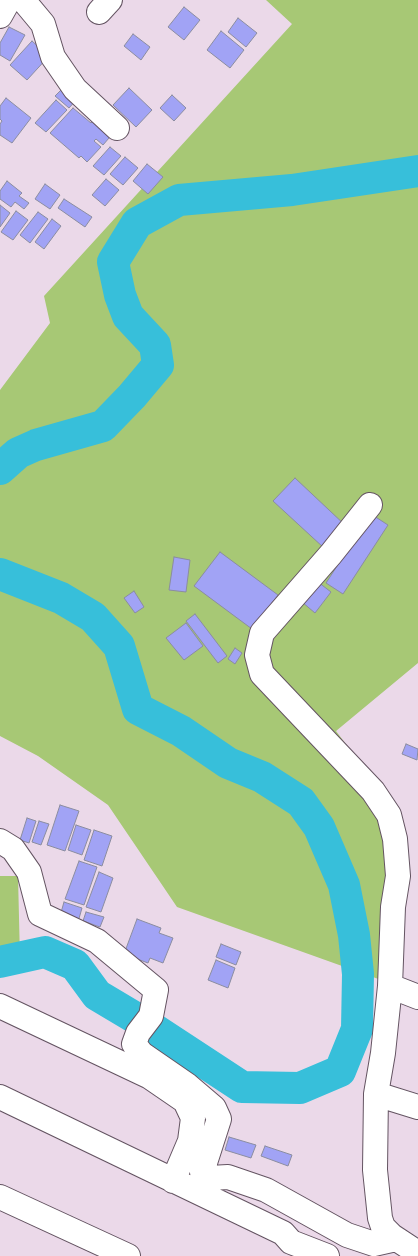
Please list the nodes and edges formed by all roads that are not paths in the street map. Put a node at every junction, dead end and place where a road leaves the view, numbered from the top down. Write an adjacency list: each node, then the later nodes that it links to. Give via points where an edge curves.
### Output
1 (9, 0): 3 (street)
2 (23, 0): 4 (street, via 43,24 53,57 74,89)
3 (0, 16)
4 (117, 128)
5 (370, 505): 7 (street, via 262,633 257,655 262,674 373,790 389,815 395,838 398,876 393,907)
6 (0, 841): 15 (street, via 13,850 29,872 40,914 97,941 156,990 134,1044 142,1054 214,1108 220,1120 202,1172 210,1178 228,1178 266,1190 347,1235 374,1244)
7 (390, 986): 8 (street); 10 (street)
8 (418, 997)
9 (0, 1006): 13 (street, via 150,1077 184,1101 193,1118 190,1141)
10 (376, 1094): 12 (street); 15 (street, via 374,1170 380,1218 383,1227)
11 (0, 1097): 13 (street)
12 (418, 1107)
13 (173, 1181): 16 (street, via 283,1233)
14 (0, 1197): 18 (street)
15 (396, 1239): 17 (street)
16 (289, 1249): 19 (street)
17 (418, 1253)
18 (128, 1256)
19 (327, 1256)

